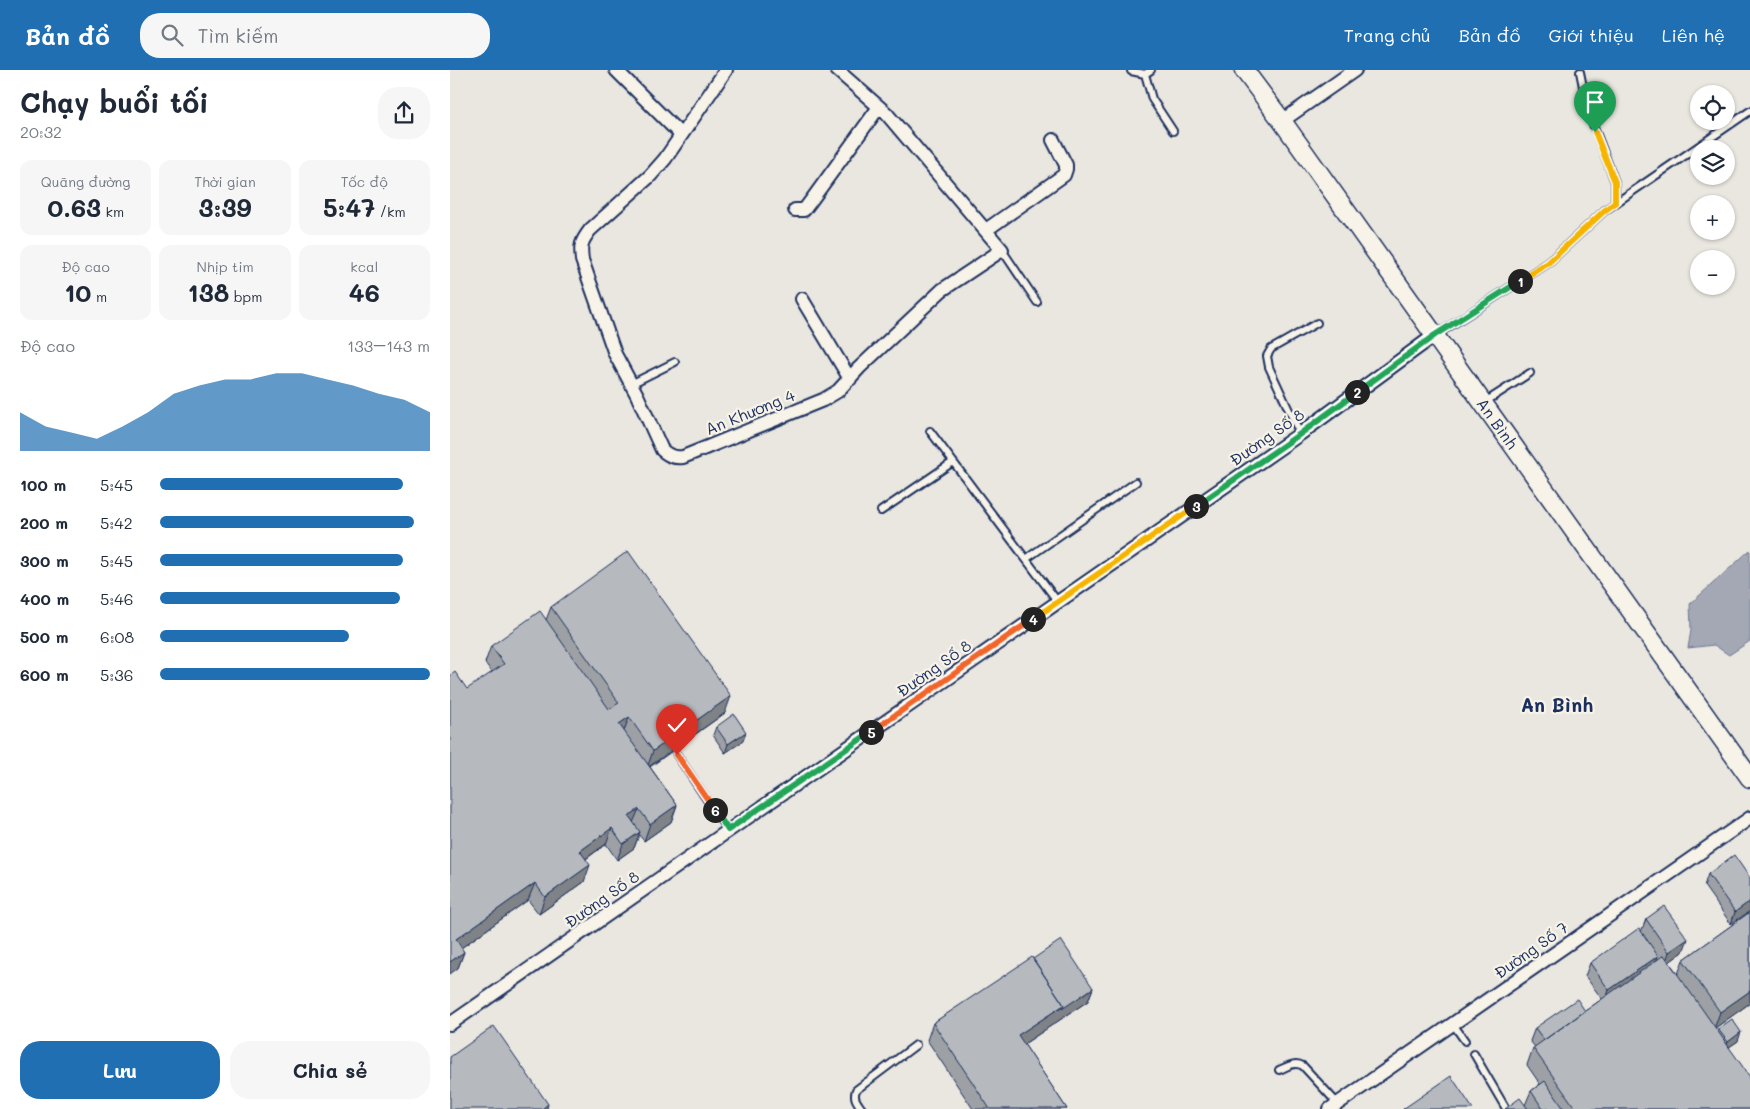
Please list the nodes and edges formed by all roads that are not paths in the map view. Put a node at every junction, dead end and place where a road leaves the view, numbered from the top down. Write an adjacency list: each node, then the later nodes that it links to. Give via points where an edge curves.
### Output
1 (616, 70): 13 (street)
2 (726, 70): 13 (street, An Khương 4)
3 (837, 70): 9 (street)
4 (1244, 70): 11 (main road, An Bình)
5 (1356, 70): 11 (street)
6 (1131, 71): 7 (lane)
7 (1148, 72): 12 (lane, via 1152,99)
8 (1580, 72): 15 (lane, via 1588,111 1615,182)
9 (879, 107): 16 (street, via 814,198 804,210); 17 (street)
10 (1750, 110): 15 (lane)
11 (1282, 121): 22 (main road, An Bình)
12 (1173, 131)
13 (681, 136): 26 (street, An Khương 4, via 650,176 590,230 580,247 615,354)
14 (1054, 140): 17 (street, via 1066,165 1064,175)
15 (1615, 203): 22 (lane, via 1548,263)
16 (796, 210)
17 (986, 230): 18 (street)
18 (1002, 250): 20 (lane); 25 (street, An Khương 4, via 936,294)
19 (802, 299): 25 (street)
20 (1037, 302)
21 (1317, 323): 29 (lane, via 1271,349 1267,356)
22 (1435, 335): 27 (main road, An Bình); 29 (street, Đường Số 8)
23 (675, 362): 26 (lane)
24 (1530, 373): 27 (lane)
25 (850, 379): 26 (street, An Khương 4, via 823,400 675,458 662,450)
26 (631, 384)
27 (1484, 403): 36 (main road, An Bình)
28 (930, 431): 30 (lane)
29 (1300, 434): 34 (street, Đường Số 8)
30 (953, 462): 32 (lane); 33 (lane)
31 (1136, 482): 33 (lane)
32 (881, 510)
33 (1026, 558): 34 (lane)
34 (1058, 602): 38 (street, Đường Số 8)
35 (677, 755): 38 (lane)
36 (1750, 778)
37 (1750, 818): 40 (street, Đường Số 7)
38 (728, 830): 39 (street, Đường Số 8)
39 (450, 1024)
40 (1453, 1024): 41 (lane); 45 (street, Đường Số 7)
41 (1464, 1041)
42 (916, 1045): 47 (lane, via 856,1090 855,1100)
43 (1474, 1054): 46 (lane)
44 (1279, 1070): 45 (lane, via 1293,1064 1302,1066)
45 (1334, 1106)
46 (1505, 1108)
47 (862, 1109)

